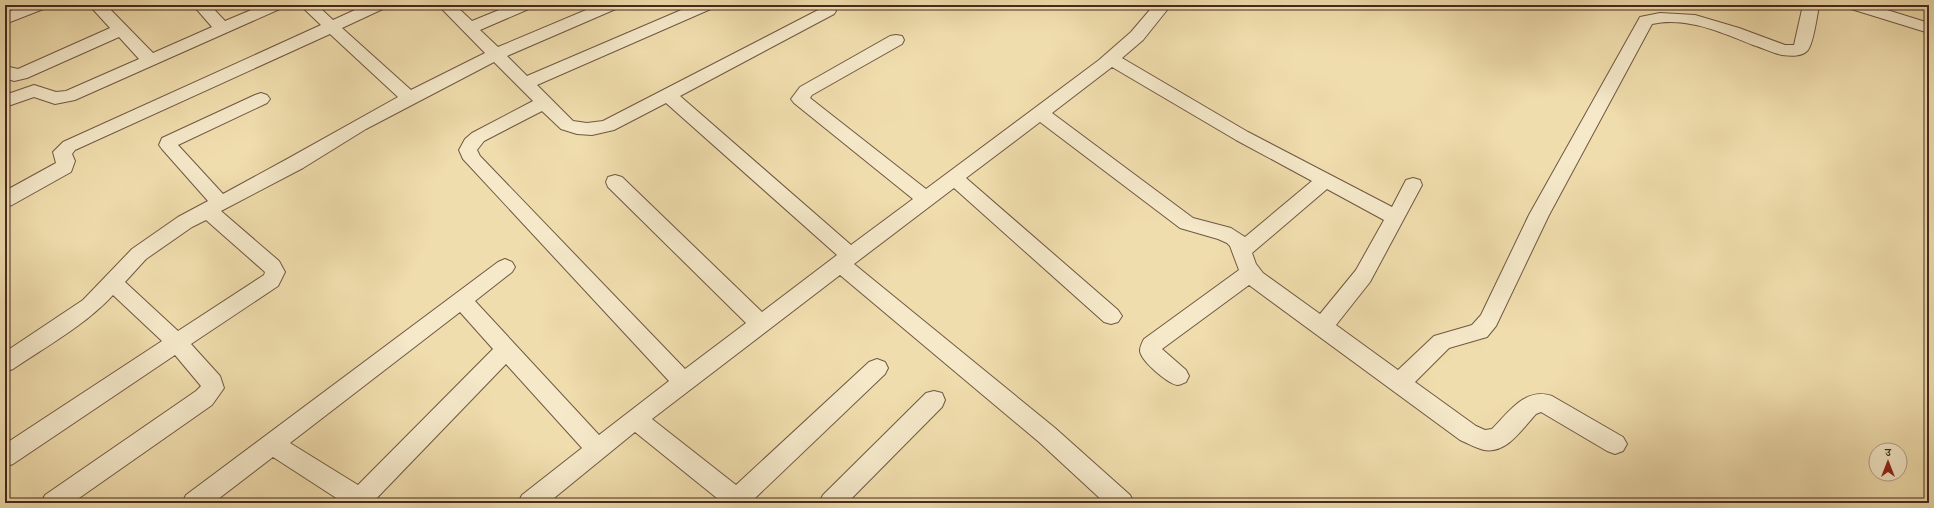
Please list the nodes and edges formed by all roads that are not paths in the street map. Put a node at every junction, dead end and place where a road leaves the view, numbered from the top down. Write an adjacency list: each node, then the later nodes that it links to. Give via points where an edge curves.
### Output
1 (40, 5): 16 (street)
2 (202, 5): 20 (street)
3 (276, 5): 20 (street)
4 (308, 5): 17 (street)
5 (379, 5): 17 (street)
6 (446, 5): 18 (street)
7 (525, 5): 18 (street)
8 (612, 5): 23 (street)
9 (707, 5): 27 (street)
10 (1163, 5): 24 (street, via 1137,36)
11 (1811, 5): 15 (street, via 1802,46 1798,50 1783,50)
12 (1854, 5): 19 (street)
13 (100, 6): 21 (street)
14 (828, 11): 28 (street)
15 (1698, 12): 57 (street, via 1646,21 1539,216 1489,320 1479,331 1442,342)
16 (5, 19)
17 (332, 27): 29 (street); 39 (street, via 69,146 62,152 66,161 64,167)
18 (470, 28): 23 (street)
19 (1929, 28)
20 (223, 29): 25 (street)
21 (121, 30): 25 (street); 26 (street, via 21,74 14,75)
22 (896, 40): 38 (street, via 806,91 800,99)
23 (496, 53): 27 (street); 29 (street)
24 (1111, 59): 33 (street); 35 (street, via 1242,136)
25 (151, 61): 31 (street, via 69,96 55,98 34,92)
26 (5, 71)
27 (526, 84): 32 (street)
28 (668, 95): 32 (street, via 608,126 592,130 579,130 567,125); 43 (street)
29 (409, 98): 40 (street)
30 (261, 100): 40 (street, via 168,142)
31 (5, 101)
32 (545, 102): 56 (street, via 478,137 468,150 472,159)
33 (1040, 113): 34 (street); 42 (street, via 1186,223 1230,235 1239,243)
34 (954, 178): 38 (street); 48 (street)
35 (1326, 180): 41 (street); 42 (street)
36 (615, 182): 49 (street)
37 (1413, 185): 41 (street)
38 (926, 199): 43 (street)
39 (5, 200)
40 (214, 207): 46 (street, via 156,240); 51 (street, via 275,272 263,287)
41 (1395, 217): 50 (street, via 1363,276)
42 (1241, 251): 45 (street)
43 (846, 260): 49 (street); 70 (street)
44 (505, 267): 47 (street)
45 (1250, 273): 50 (street); 55 (street, via 1152,345 1152,355)
46 (112, 283): 51 (street, via 148,312); 53 (street, via 90,306)
47 (462, 300): 52 (street); 60 (street)
48 (1111, 316)
49 (761, 324): 56 (street)
50 (1322, 327): 57 (street)
51 (176, 342): 63 (street); 66 (street, via 212,383 213,388)
52 (507, 349): 62 (street); 65 (street)
53 (5, 363)
54 (877, 368): 64 (street)
55 (1178, 376)
56 (684, 382): 59 (street)
57 (1399, 382): 61 (street, via 1468,433 1484,440 1498,439 1528,407 1535,403 1544,403)
58 (934, 400): 69 (street)
59 (635, 419): 62 (street); 64 (street)
60 (272, 444): 65 (street); 67 (street)
61 (1615, 444)
62 (597, 449): 68 (street)
63 (5, 457)
64 (730, 499)
65 (358, 501)
66 (53, 503)
67 (194, 503)
68 (530, 503)
69 (831, 503)
70 (1122, 503)

